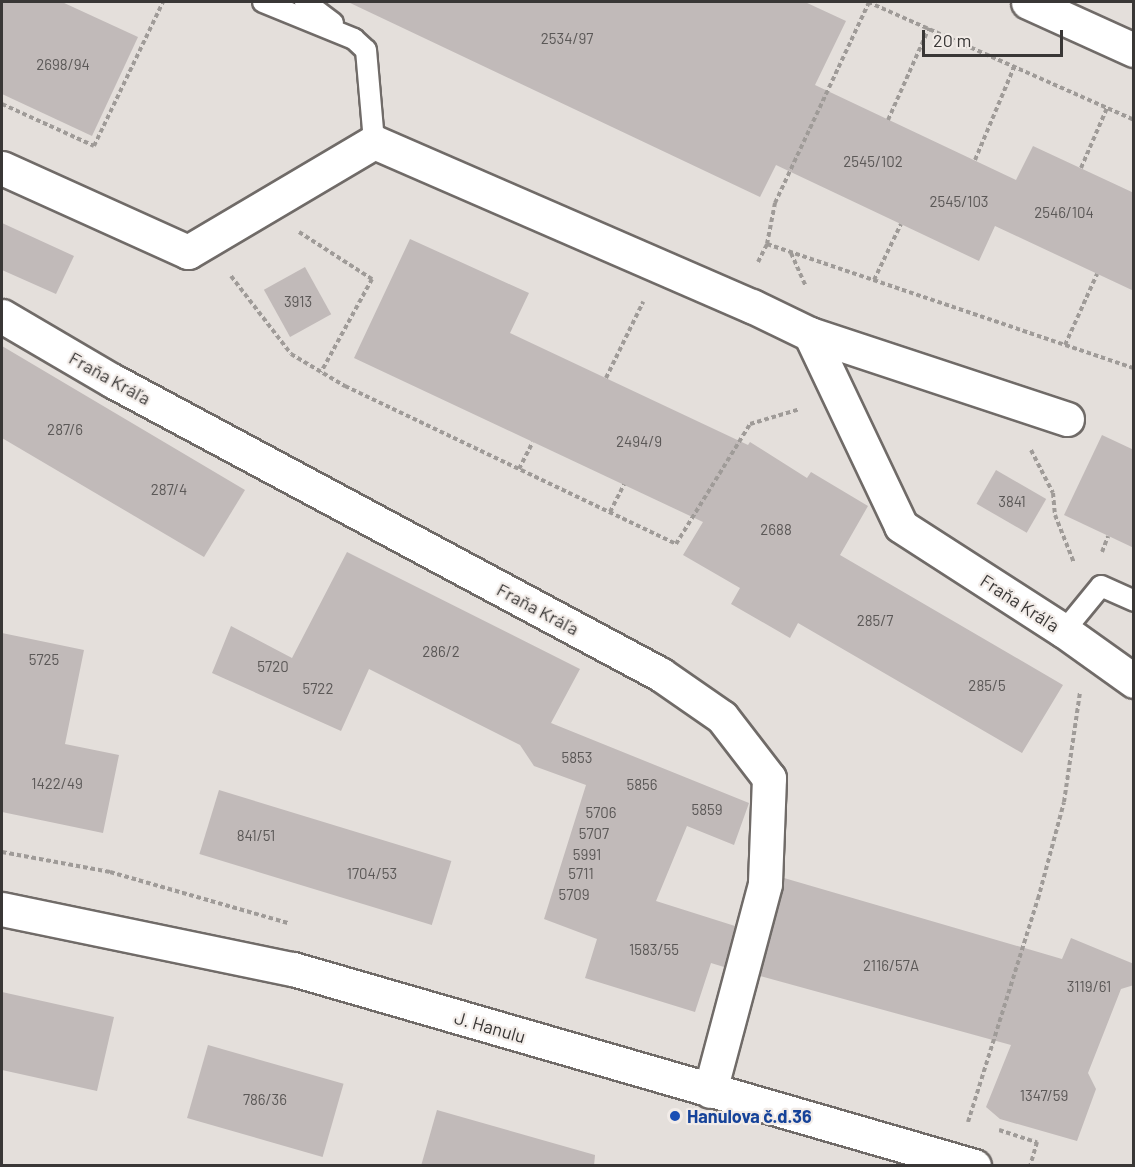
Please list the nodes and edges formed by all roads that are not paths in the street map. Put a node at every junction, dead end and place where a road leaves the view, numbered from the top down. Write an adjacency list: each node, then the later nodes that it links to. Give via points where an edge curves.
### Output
1 (263, 2): 4 (lane)
2 (305, 2): 4 (lane)
3 (1028, 2): 5 (street)
4 (354, 39): 6 (lane, via 366,50)
5 (1134, 50)
6 (374, 142): 7 (street, via 188,252); 9 (street)
7 (2, 168)
8 (2, 316): 15 (street, Fraňa Kráľa, via 113,381 660,674 722,717 769,778 765,884)
9 (810, 334): 10 (street); 12 (street, Fraňa Kráľa, via 902,526)
10 (1067, 419)
11 (1134, 601): 12 (lane, via 1101,586)
12 (1075, 638): 13 (street, Fraňa Kráľa)
13 (1134, 681)
14 (2, 909): 15 (street, J. Hanulu, via 293,969)
15 (710, 1091): 16 (street, J. Hanulu)
16 (974, 1166)

